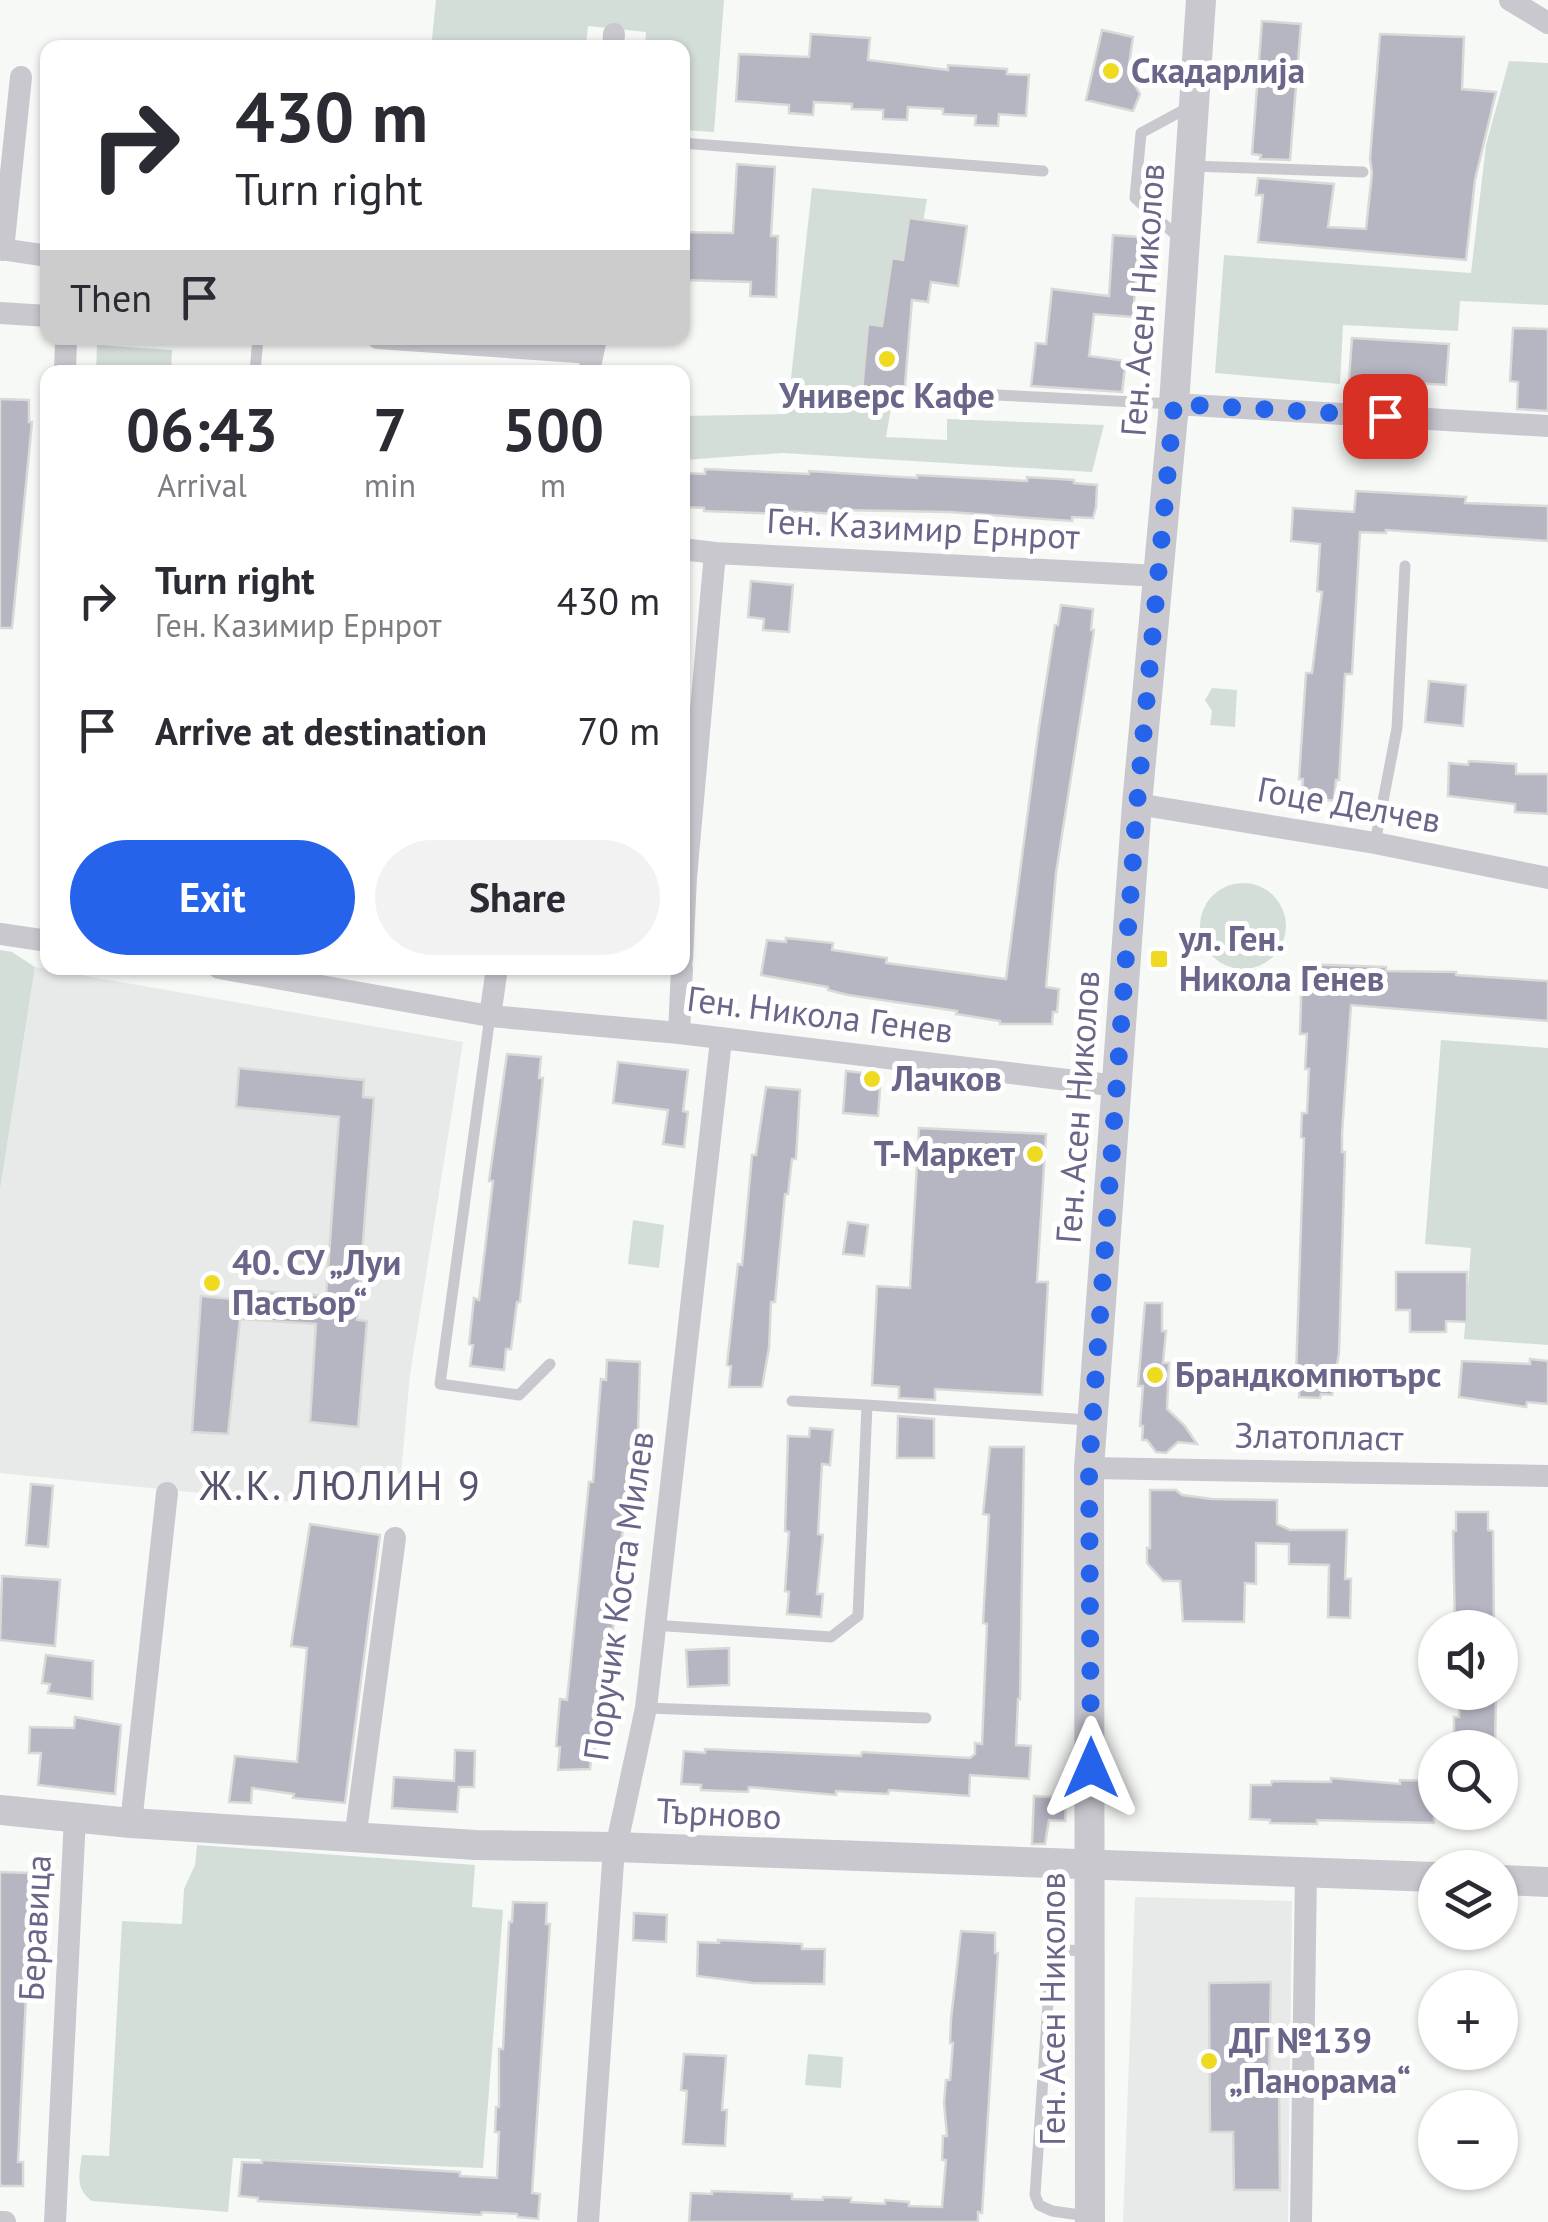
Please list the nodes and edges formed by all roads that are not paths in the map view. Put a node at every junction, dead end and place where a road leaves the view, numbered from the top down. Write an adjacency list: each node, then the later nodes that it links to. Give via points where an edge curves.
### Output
1 (1201, 0): 5 (street, Ген. Асен Николов)
2 (1510, 0): 3 (street)
3 (1548, 22)
4 (21, 77): 11 (street)
5 (1195, 104): 7 (street, Ген. Асен Николов); 10 (lane, via 1141,133 1135,198)
6 (690, 144): 8 (lane)
7 (1191, 166): 9 (lane); 10 (street, Ген. Асен Николов)
8 (1043, 171)
9 (1363, 172)
10 (1185, 244): 18 (street, Ген. Асен Николов)
11 (2, 250): 12 (street)
12 (40, 255)
13 (0, 313): 14 (street)
14 (40, 316)
15 (472, 345): 16 (street)
16 (592, 354)
17 (996, 396): 18 (lane)
18 (1174, 404): 19 (street); 23 (street, Ген. Асен Николов)
19 (1548, 426)
20 (690, 550): 21 (street, Ген. Казимир Ернрот)
21 (715, 553): 23 (street, Ген. Казимир Ернрот); 25 (street)
22 (1405, 566): 26 (lane, via 1398,728)
23 (1159, 576): 24 (street, Ген. Асен Николов)
24 (1137, 804): 26 (street, Гоце Делчев); 36 (street, Ген. Асен Николов)
25 (690, 833)
26 (1375, 843): 27 (street, Гоце Делчев)
27 (1548, 878)
28 (0, 934): 29 (street)
29 (40, 940)
30 (259, 975): 33 (street, Ген. Никола Генев)
31 (496, 975): 33 (street)
32 (682, 975): 34 (street)
33 (490, 1016): 34 (street, Ген. Никола Генев); 37 (lane, via 440,1384 519,1395)
34 (679, 1033): 35 (street, Ген. Никола Генев)
35 (721, 1040): 36 (street, Ген. Никола Генев); 45 (street, Поручик Коста Милев)
36 (1116, 1086): 40 (street, Ген. Асен Николов)
37 (550, 1364)
38 (792, 1401): 39 (lane)
39 (867, 1405): 40 (lane); 45 (lane, via 858,1616 831,1637)
40 (1092, 1420): 41 (street, Ген. Асен Николов)
41 (1089, 1468): 42 (street, Златопласт); 53 (street, Ген. Асен Николов)
42 (1548, 1476)
43 (167, 1493): 50 (street)
44 (395, 1538): 51 (street)
45 (653, 1625): 46 (street, Поручик Коста Милев)
46 (646, 1708): 47 (lane); 52 (street, Поручик Коста Милев)
47 (926, 1718)
48 (0, 1810): 49 (street, Търново)
49 (75, 1817): 50 (street, Търново); 60 (street, Беравица)
50 (131, 1823): 51 (street, Търново)
51 (355, 1839): 52 (street, Търново)
52 (615, 1847): 53 (street, Търново); 61 (street, Поручик Коста Милев)
53 (1091, 1865): 54 (street, Търново); 58 (street, Ген. Асен Николов)
54 (1306, 1872): 55 (street, Търново); 62 (street)
55 (1418, 1876)
56 (1518, 1881): 57 (street)
57 (1548, 1882)
58 (1091, 1951): 59 (street, Ген. Асен Николов); 59 (lane, via 1066,1950 1051,1959 1034,2195 1052,2212)
59 (1090, 2219)
60 (55, 2222)
61 (588, 2222)
62 (1300, 2222)

